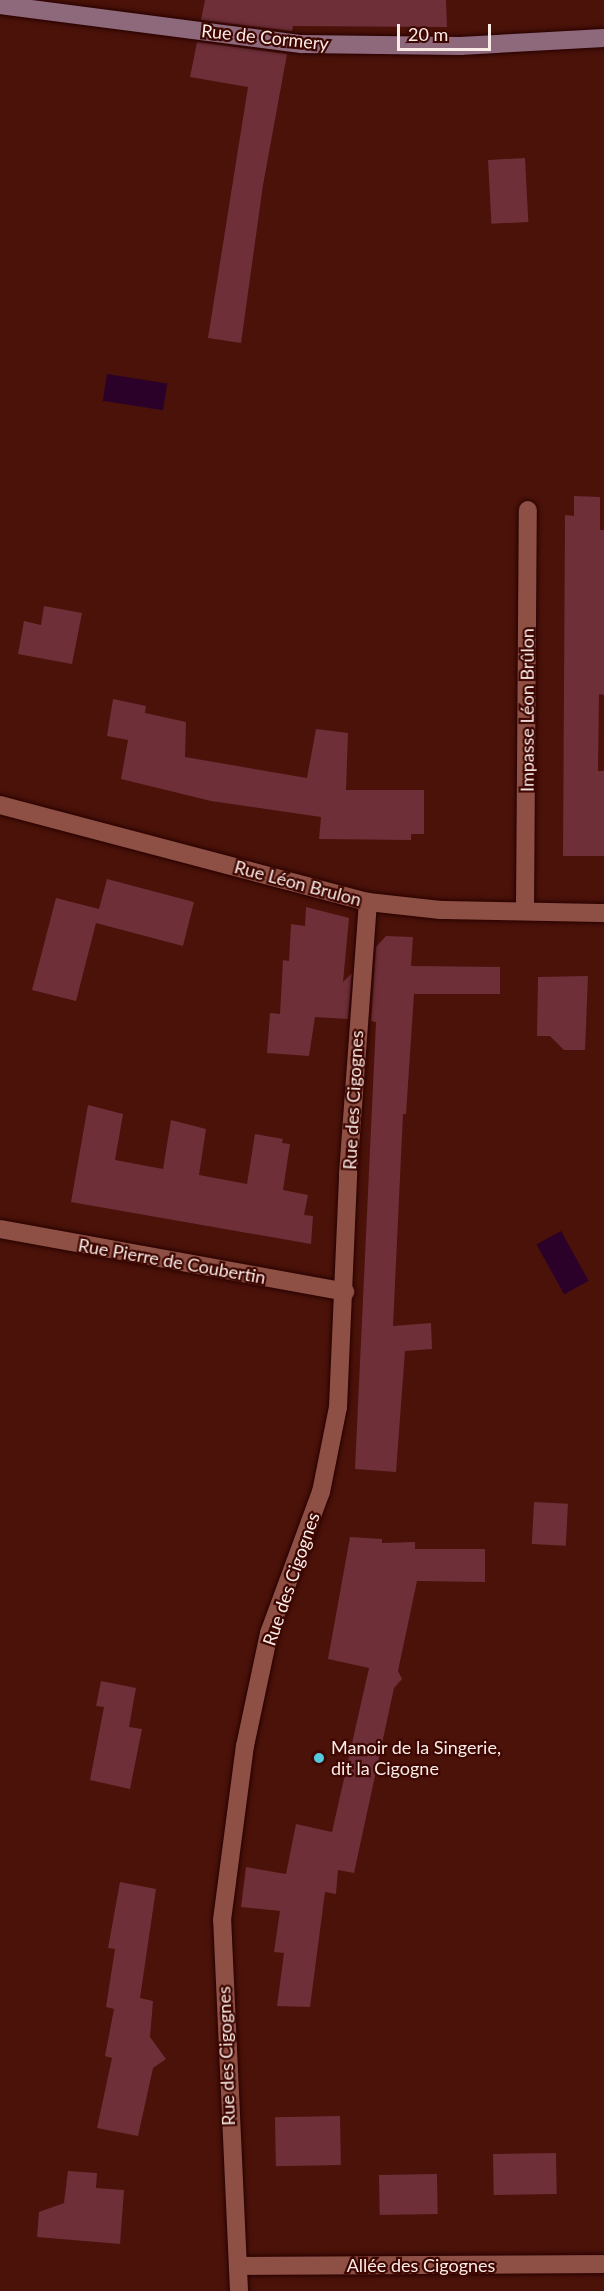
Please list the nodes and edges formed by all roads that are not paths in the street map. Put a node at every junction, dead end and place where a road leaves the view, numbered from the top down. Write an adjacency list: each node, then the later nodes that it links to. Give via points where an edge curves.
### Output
1 (0, 5): 2 (main road, Rue de Cormery, via 302,44 460,46)
2 (604, 38)
3 (528, 510): 6 (street, Impasse Léon Brûlon)
4 (0, 805): 5 (street, Rue Léon Brulon)
5 (368, 902): 6 (street, Rue Léon Brulon, via 441,910); 9 (street, Rue des Cigognes, via 349,1163)
6 (525, 911): 7 (street, Rue Léon Brulon)
7 (604, 913)
8 (0, 1229): 9 (street, Rue Pierre de Coubertin)
9 (345, 1292): 11 (street, Rue des Cigognes, via 332,1445 316,1510 269,1634 245,1746 222,1920)
10 (604, 2264): 11 (street, Allée des Cigognes)
11 (238, 2266): 12 (street, Rue des Cigognes)
12 (239, 2291)

